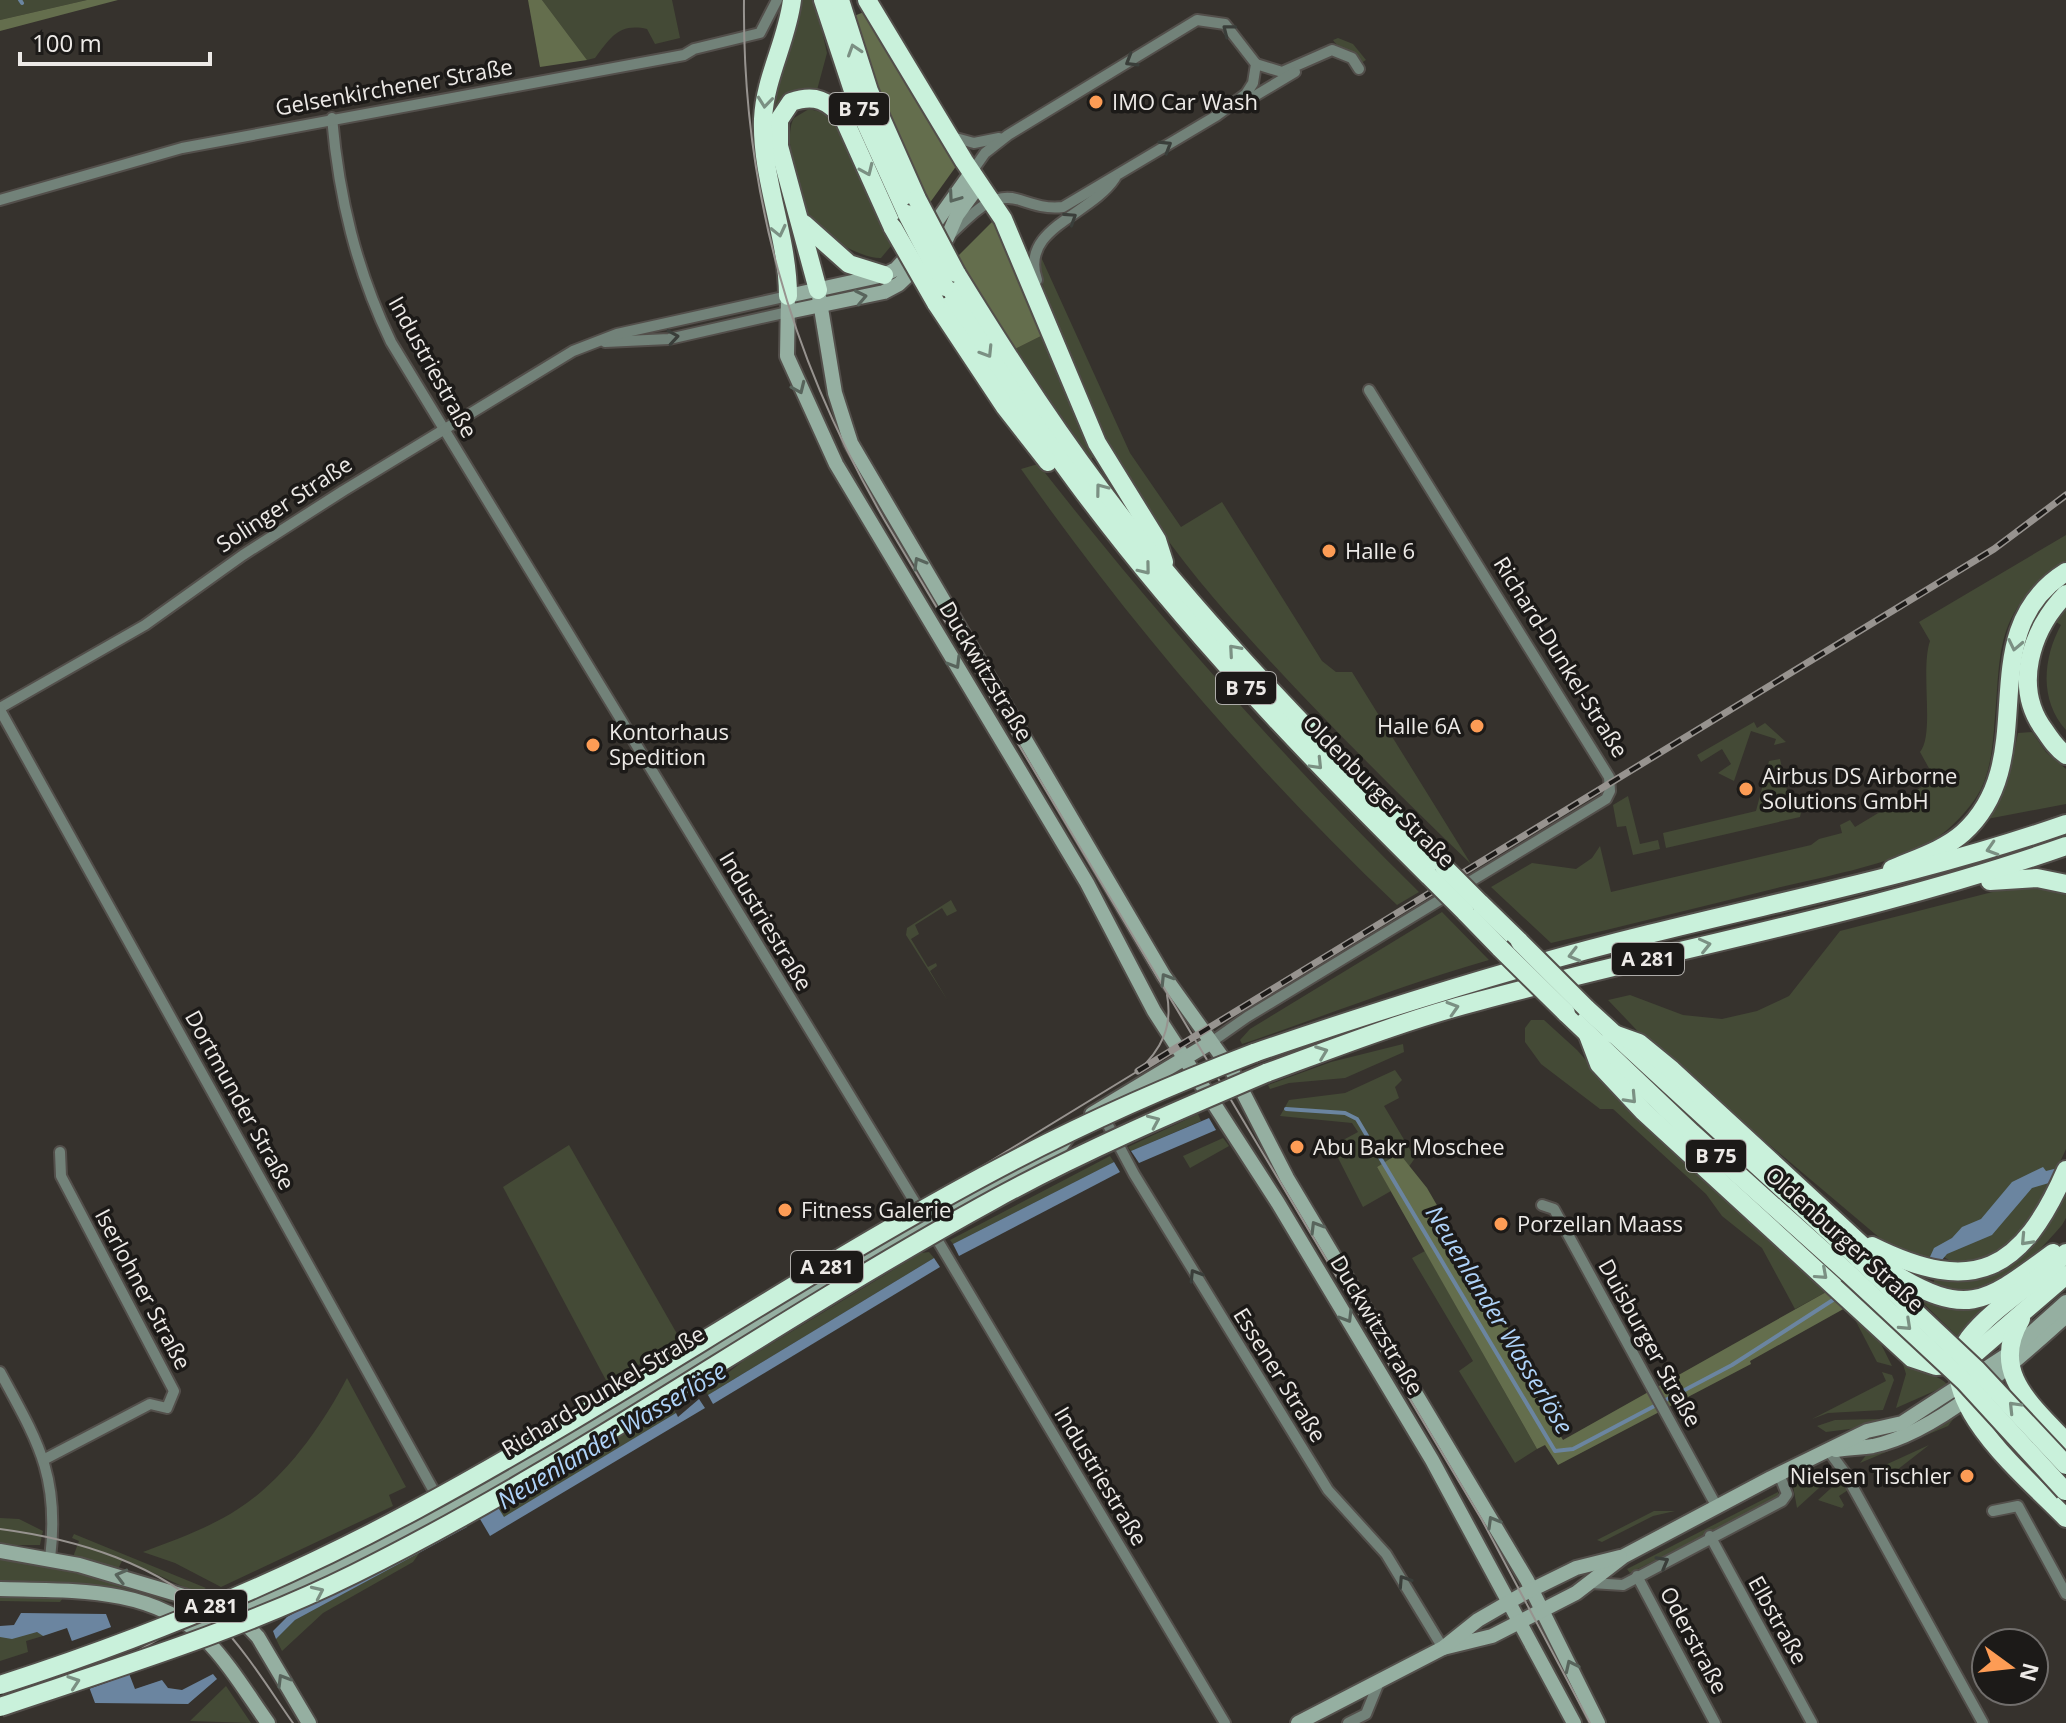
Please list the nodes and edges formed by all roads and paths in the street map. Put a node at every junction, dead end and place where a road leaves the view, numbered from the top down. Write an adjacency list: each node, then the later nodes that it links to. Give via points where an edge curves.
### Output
1 (777, 0): 10 (street, Gelsenkirchener Straße, via 760,33 684,55)
2 (792, 0): 21 (highway, one-way to 21, via 766,88 763,119 771,194 788,270)
3 (823, 0): 16 (highway, Oldenburger Straße / B 75, via 858,106)
4 (840, 0): 16 (highway, Oldenburger Straße / B 75, one-way to 4)
5 (867, 0): 12 (highway)
6 (1305, 62): 7 (street, via 1282,72); 8 (street, via 1332,50 1352,58); 9 (street)
7 (1256, 64): 9 (street, via 1246,94); 11 (street, one-way to 11, via 1225,24 1197,20)
8 (1359, 69)
9 (1216, 116): 13 (street, one-way to 9)
10 (332, 118): 15 (street, Gelsenkirchener Straße, via 182,148); 25 (street, Industriestraße, via 339,190 358,264 391,342)
11 (1008, 135): 12 (street, via 974,143); 14 (street, via 985,153)
12 (948, 136): 14 (highway)
13 (1116, 177): 14 (street, via 1052,209); 22 (street, one-way to 13, via 1048,310 1032,263 1041,237 1083,210)
14 (980, 186): 18 (main road, one-way to 18); 20 (main road, one-way to 14, via 884,292 899,284 947,238); 22 (highway, via 1018,252)
15 (0, 200)
16 (912, 207): 19 (highway, Oldenburger Straße / B 75, bridge)
17 (802, 222): 18 (highway, via 849,264); 19 (highway, one-way to 19, bridge, via 777,131 791,102 815,97 831,103 844,119 893,228); 20 (highway)
18 (884, 275): 20 (main road)
19 (945, 288): 26 (highway, Oldenburger Straße / B 75, one-way to 19); 33 (highway, Oldenburger Straße / B 75, one-way to 33, via 1005,407 1046,460 1079,486 1255,698)
20 (820, 298): 21 (main road, Solinger Straße); 40 (main road, Duckwitzstraße, one-way to 20, via 1164,976 851,443 835,393)
21 (788, 304): 23 (street, Solinger Straße, via 643,327); 23 (street, Solinger Straße, one-way to 21, via 669,339); 41 (main road, Duckwitzstraße, one-way to 41, via 787,356 836,464 1087,883 1154,1011)
22 (1047, 332): 26 (highway, via 1097,443 1157,540)
23 (595, 343): 25 (street, Solinger Straße, via 573,351)
24 (1369, 390): 40 (street, Richard-Dunkel-Straße, via 1609,777 1610,791 1606,799)
25 (445, 431): 29 (street, Solinger Straße, via 243,555 145,625); 46 (street, Industriestraße)
26 (1167, 572): 33 (highway, Oldenburger Straße / B 75, one-way to 26)
27 (2066, 572): 35 (highway, one-way to 35, via 2037,596 2022,619 2009,681 2004,759 1978,815 1944,846)
28 (2066, 594): 30 (highway, via 2040,626 2028,676 2039,723)
29 (0, 709): 66 (street, Dortmunder Straße)
30 (2066, 755)
31 (2066, 824): 35 (highway, A 281, one-way to 35)
32 (2066, 846): 36 (highway, A 281)
33 (1437, 872): 37 (highway, Oldenburger Straße / B 75, bridge)
34 (2066, 884): 36 (highway, via 2006,878)
35 (1840, 891): 85 (highway, A 281, one-way to 85, bridge, via 1649,934 1420,995 1158,1093 986,1175 402,1517 160,1629)
36 (1918, 893): 86 (highway, A 281, one-way to 36, bridge, via 229,1630 355,1574 557,1463 996,1199 1112,1140 1266,1073 1477,1001)
37 (1472, 908): 38 (highway, Oldenburger Straße / B 75, bridge, via 1520,942); 39 (highway, Oldenburger Straße / B 75, bridge, via 1500,948)
38 (1611, 1033): 48 (highway, via 1639,1043 1672,1070); 50 (highway, Oldenburger Straße / B 75)
39 (1588, 1035): 50 (highway, Oldenburger Straße / B 75); 56 (highway, one-way to 56, via 1599,1064 1643,1111 1901,1349 1922,1363)
40 (1210, 1043): 41 (main road); 76 (main road, Duckwitzstraße, one-way to 40, via 1287,1178 1232,1071)
41 (1186, 1056): 42 (main road, Richard-Dunkel-Straße); 78 (main road, Duckwitzstraße, one-way to 78, via 1424,1446)
42 (1099, 1110): 46 (main road, Richard-Dunkel-Straße, via 1074,1127 1058,1150); 83 (street, Essener Straße, one-way to 42, via 1386,1554 1328,1490)
43 (60, 1152): 61 (street, Iserlohner Straße, via 61,1176 174,1391 167,1408 150,1404)
44 (2062, 1178): 48 (highway, one-way to 48, via 2039,1226 2015,1251 1972,1270 1930,1269)
45 (1542, 1205): 65 (street, Duisburger Straße, via 1554,1209)
46 (928, 1223): 66 (main road, Richard-Dunkel-Straße); 89 (street, Industriestraße)
47 (2066, 1235): 49 (highway)
48 (1853, 1236): 49 (highway, via 1891,1272 1940,1298 1960,1301 1992,1296)
49 (2059, 1253): 56 (highway, via 1967,1341)
50 (1854, 1266): 62 (highway, Oldenburger Straße / B 75, one-way to 50, bridge, via 1976,1369); 64 (highway, Oldenburger Straße / B 75, one-way to 64, bridge)
51 (2066, 1275): 53 (highway)
52 (2066, 1302): 55 (main road)
53 (2025, 1312): 55 (highway, via 2013,1332); 56 (highway)
54 (2066, 1316): 55 (main road)
55 (2009, 1360): 58 (main road); 59 (highway, via 2031,1403)
56 (1957, 1367): 58 (highway)
57 (0, 1372): 61 (street)
58 (1961, 1395): 60 (main road); 68 (highway, via 2000,1449)
59 (2066, 1442)
60 (1828, 1450): 63 (main road); 96 (street)
61 (45, 1459): 72 (street, via 54,1516)
62 (2066, 1465)
63 (1779, 1474): 65 (main road); 69 (street, via 1787,1494 1782,1501)
64 (2066, 1491)
65 (1717, 1507): 71 (main road)
66 (444, 1511): 80 (main road, Richard-Dunkel-Straße, via 331,1569)
67 (1993, 1511): 77 (street, via 2018,1506)
68 (2066, 1518)
69 (1710, 1536): 73 (street, one-way to 69); 95 (street, Elbstraße)
70 (0, 1551): 72 (main road)
71 (1624, 1556): 74 (main road); 76 (main road, via 1576,1568)
72 (50, 1559): 80 (main road, one-way to 72, via 134,1579)
73 (1637, 1576): 74 (street, via 1623,1585); 94 (street, Oderstraße)
74 (1591, 1583): 79 (main road)
75 (0, 1589): 82 (main road, via 124,1597 164,1610)
76 (1532, 1590): 78 (main road); 79 (main road, Duckwitzstraße)
77 (2066, 1594)
78 (1510, 1601): 81 (main road, Duckwitzstraße); 83 (main road)
79 (1542, 1610): 81 (main road); 93 (main road, Duckwitzstraße, one-way to 79)
80 (230, 1611): 82 (main road, Richard-Dunkel-Straße); 88 (main road, one-way to 80, via 258,1637)
81 (1521, 1621): 83 (main road, via 1492,1636); 92 (main road, Duckwitzstraße)
82 (192, 1627): 87 (main road)
83 (1443, 1648): 84 (main road)
84 (1379, 1682): 90 (main road); 91 (street, via 1366,1714)
85 (0, 1685)
86 (0, 1707)
87 (268, 1723)
88 (309, 1723)
89 (1225, 1723)
90 (1298, 1723)
91 (1348, 1723)
92 (1574, 1723)
93 (1598, 1723)
94 (1715, 1723)
95 (1812, 1723)
96 (1983, 1723)

